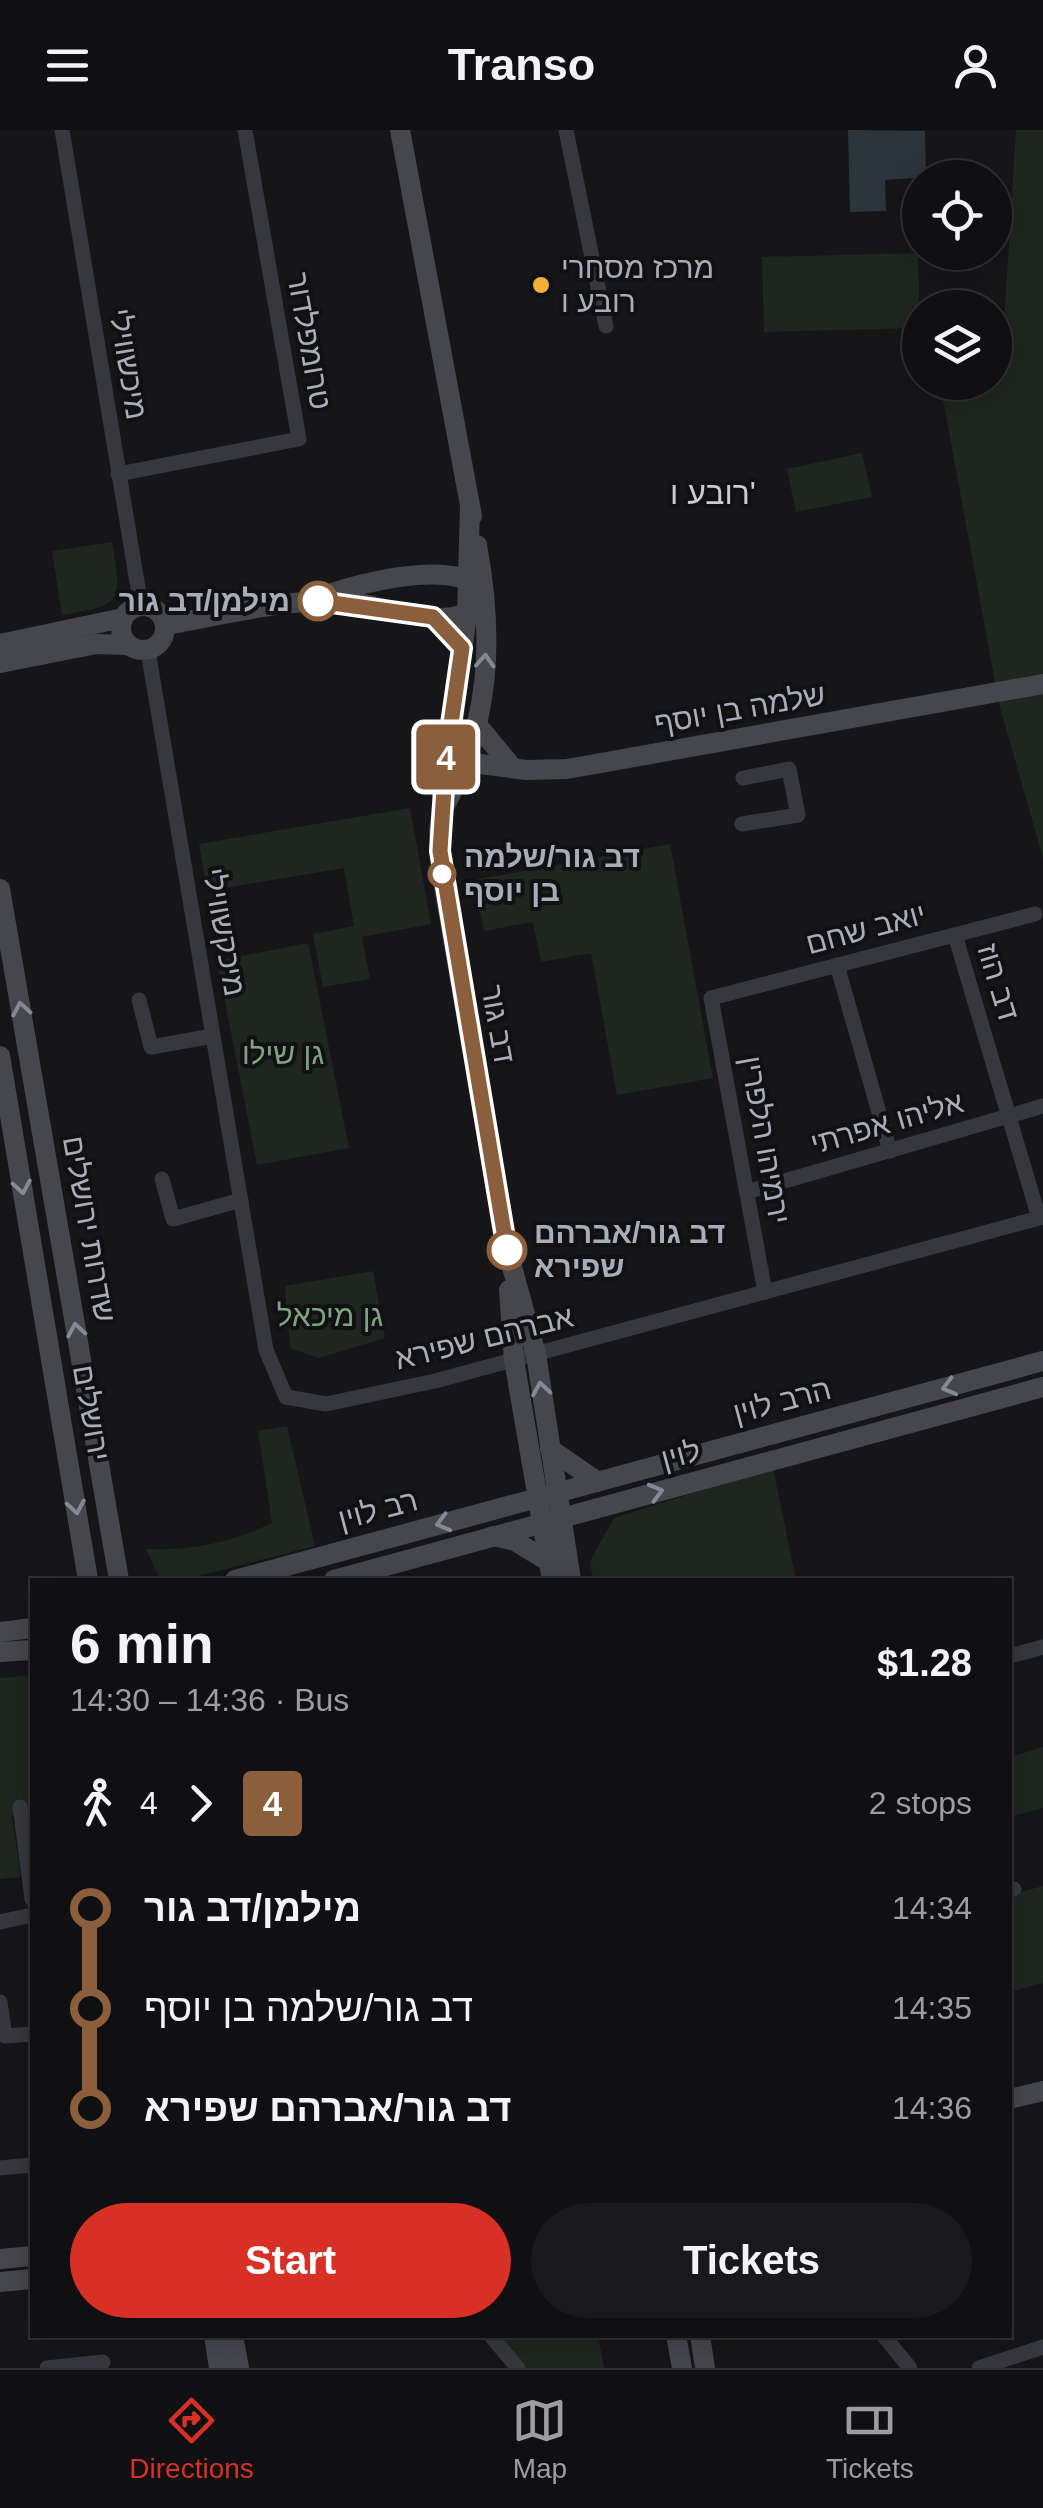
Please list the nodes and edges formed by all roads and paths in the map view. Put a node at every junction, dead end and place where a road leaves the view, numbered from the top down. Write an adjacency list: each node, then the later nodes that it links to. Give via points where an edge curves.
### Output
1 (62, 130): 8 (street, מיכשווילי)
2 (245, 130): 8 (street, טרומפלדור, via 299,439)
3 (400, 130): 6 (street, דב גור)
4 (412, 130): 6 (street, דב גור)
5 (566, 130): 7 (street)
6 (420, 223): 9 (street, דב גור)
7 (606, 326)
8 (118, 474): 15 (street, מיכשווילי)
9 (470, 506): 10 (street, דב גור); 13 (street, דב גור)
10 (470, 543): 11 (street); 12 (street, דב גור)
11 (430, 575): 12 (street); 14 (street, via 346,588)
12 (468, 578): 13 (street); 16 (street, דב גור)
13 (486, 596): 16 (street); 24 (street, דב גור, one-way to 13)
14 (310, 602): 17 (street); 18 (street)
15 (132, 612): 18 (street, via 159,613); 19 (street); 20 (street, via 120,632)
16 (467, 614): 17 (street); 21 (street, דב גור)
17 (433, 617): 21 (street)
18 (165, 625): 20 (street, via 160,644)
19 (0, 644)
20 (138, 648): 22 (street, via 96,644); 37 (street, מיכקשווילי)
21 (462, 648): 25 (street, דב גור)
22 (0, 663)
23 (1043, 684): 27 (street, שלמה בן יוסף, via 568,770)
24 (478, 726): 26 (street, דב גור); 27 (street)
25 (446, 758): 26 (street, שלמה בן יוסף); 29 (street, דב גור)
26 (469, 763): 27 (street, שלמה בן יוסף); 29 (street, דב גור)
27 (512, 768)
28 (743, 778): 30 (street, via 789,769 798,815)
29 (441, 812): 46 (street, דב גור, via 442,875)
30 (742, 824)
31 (0, 889): 58 (street, שדרות ירושלים, one-way to 31)
32 (1035, 914): 33 (street, יואב שחם)
33 (954, 934): 34 (street, יואב שחם); 40 (street, דב הוז)
34 (837, 965): 35 (street, יואב שחם); 41 (street)
35 (711, 998): 43 (street, ירמיהו הלפרין)
36 (139, 1000): 37 (street, via 151,1047)
37 (213, 1036): 44 (street, מיכקשווילי)
38 (0, 1056): 61 (street, ירושלים, one-way to 61)
39 (1043, 1106): 40 (street, אליהו אפרתי)
40 (1009, 1116): 41 (street, אליהו אפרתי); 45 (street, דב הוז)
41 (890, 1151): 43 (street, אליהו אפרתי)
42 (162, 1178): 44 (street, via 173,1219)
43 (747, 1192): 47 (street, ירמיהו הלפרין)
44 (241, 1200): 52 (street, מיכקשווילי, via 266,1350)
45 (1041, 1218): 47 (street, אברהם שפירא)
46 (506, 1246): 48 (street, דב גור); 49 (street, דב גור)
47 (765, 1292): 48 (street, אברהם שפירא)
48 (536, 1354): 49 (street, אברהם שפירא); 53 (street, דב גור, one-way to 48)
49 (514, 1360): 52 (street, אברהם שפירא, via 326,1404); 55 (street, דב גור)
50 (1043, 1362): 54 (street, הרב לוין, one-way to 54)
51 (1043, 1387): 56 (street, לוין, one-way to 51)
52 (286, 1398)
53 (550, 1449): 54 (street); 55 (street, דב גור)
54 (598, 1482): 55 (street, הרב לוין)
55 (547, 1495): 57 (street); 64 (street, רב לוין, one-way to 64)
56 (593, 1510): 57 (street, לוין); 60 (street)
57 (552, 1520): 59 (street, לוין); 60 (street)
58 (110, 1529): 62 (street, שדרות ירושלים); 63 (street)
59 (491, 1536): 60 (street, via 515,1542); 65 (street, לוין)
60 (560, 1572)
61 (85, 1578)
62 (119, 1578)
63 (135, 1578)
64 (243, 1578)
65 (341, 1578)
66 (30, 1628): 67 (street)
67 (0, 1632)
68 (1043, 1648): 69 (street)
69 (1012, 1656)
70 (20, 1807): 71 (street)
71 (30, 1884)
72 (30, 1916): 73 (street)
73 (0, 1922)
74 (0, 2002): 75 (street, via 5,2036)
75 (30, 2034)
76 (1043, 2091): 77 (street)
77 (1012, 2099)
78 (30, 2165): 79 (street)
79 (0, 2168)
80 (30, 2256): 81 (street)
81 (0, 2259)
82 (30, 2279): 83 (street)
83 (0, 2282)
84 (214, 2338): 94 (street)
85 (234, 2338): 95 (street)
86 (493, 2338): 96 (street)
87 (677, 2338): 97 (street)
88 (700, 2338): 98 (street)
89 (885, 2338): 99 (street)
90 (99, 2344): 92 (street)
91 (1043, 2348): 100 (street)
92 (103, 2365): 93 (street)
93 (47, 2368)
94 (219, 2368)
95 (239, 2368)
96 (518, 2368)
97 (682, 2368)
98 (705, 2368)
99 (910, 2368)
100 (978, 2368)

